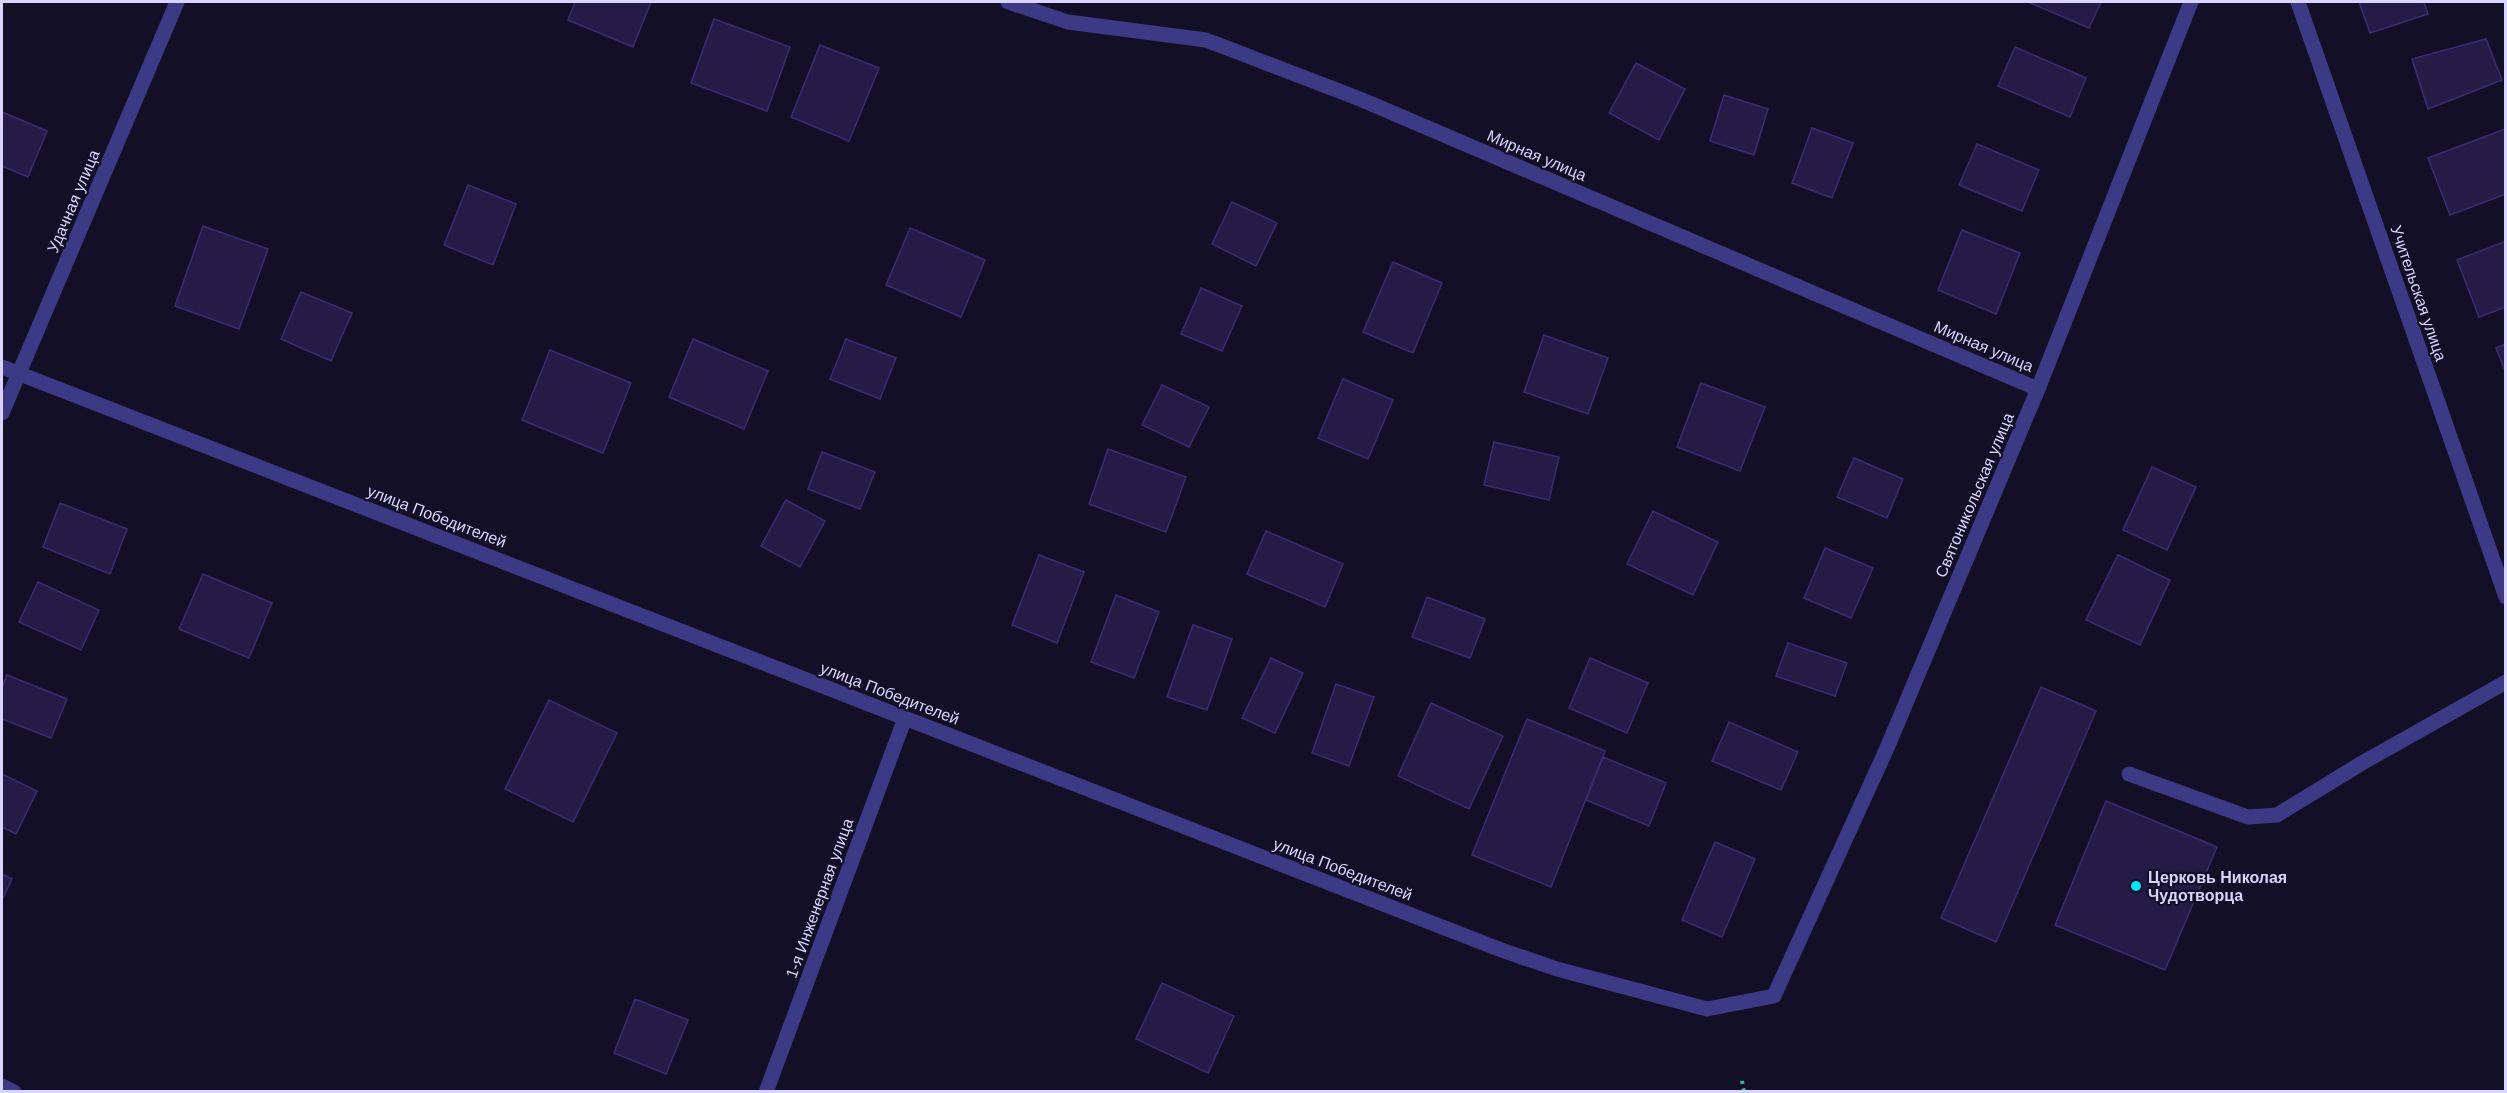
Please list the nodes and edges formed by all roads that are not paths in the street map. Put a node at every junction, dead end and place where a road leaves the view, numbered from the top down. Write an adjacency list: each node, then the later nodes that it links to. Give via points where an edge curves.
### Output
1 (177, 2): 6 (street, Удачная улица)
2 (1008, 2): 7 (street, Мирная улица, via 1068,22 1206,40 1359,99)
3 (2191, 2): 7 (street, Святоникольская улица)
4 (2298, 2): 9 (street, Учительская улица)
5 (2, 367): 6 (street, улица Победителей)
6 (20, 373): 8 (street, Удачная улица); 11 (street, улица Победителей)
7 (2038, 389): 13 (street, Святоникольская улица, via 1887,748)
8 (2, 413)
9 (2505, 597)
10 (2505, 682): 12 (street, via 2277,815 2248,817)
11 (905, 718): 13 (street, улица Победителей, via 1557,969 1707,1009); 16 (street, 1-я Инженерная улица)
12 (2129, 774)
13 (1774, 996)
14 (2, 1086): 15 (street)
15 (14, 1092)
16 (766, 1092)

